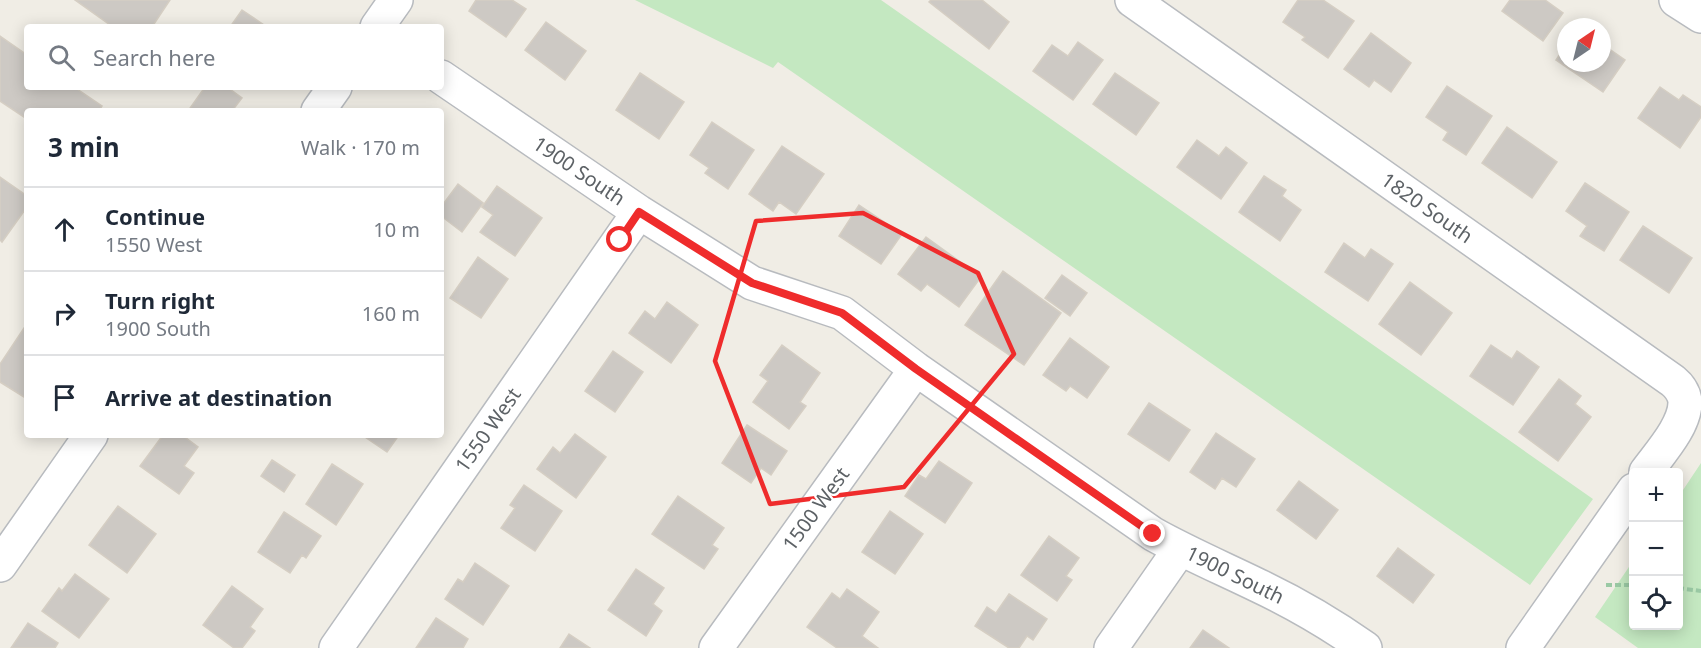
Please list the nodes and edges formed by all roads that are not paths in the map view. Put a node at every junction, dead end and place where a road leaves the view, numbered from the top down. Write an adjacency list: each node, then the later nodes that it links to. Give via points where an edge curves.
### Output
1 (396, 0): 5 (street)
2 (1132, 0): 12 (street, 1820 South, via 1681,388 1683,411 1673,435)
3 (1676, 0): 4 (street)
4 (1701, 16)
5 (379, 24)
6 (444, 79): 9 (street, 1900 South)
7 (333, 90): 8 (street)
8 (320, 108)
9 (639, 212): 10 (street, 1900 South, via 752,283 842,313); 16 (street, 1550 West)
10 (916, 369): 14 (street, 1900 South); 17 (street, 1500 West)
11 (89, 438): 15 (street)
12 (1649, 468)
13 (1629, 497): 20 (street)
14 (1180, 549): 18 (street); 19 (street, 1900 South, via 1290,601)
15 (0, 565)
16 (336, 648)
17 (716, 648)
18 (1111, 648)
19 (1365, 648)
20 (1523, 648)

